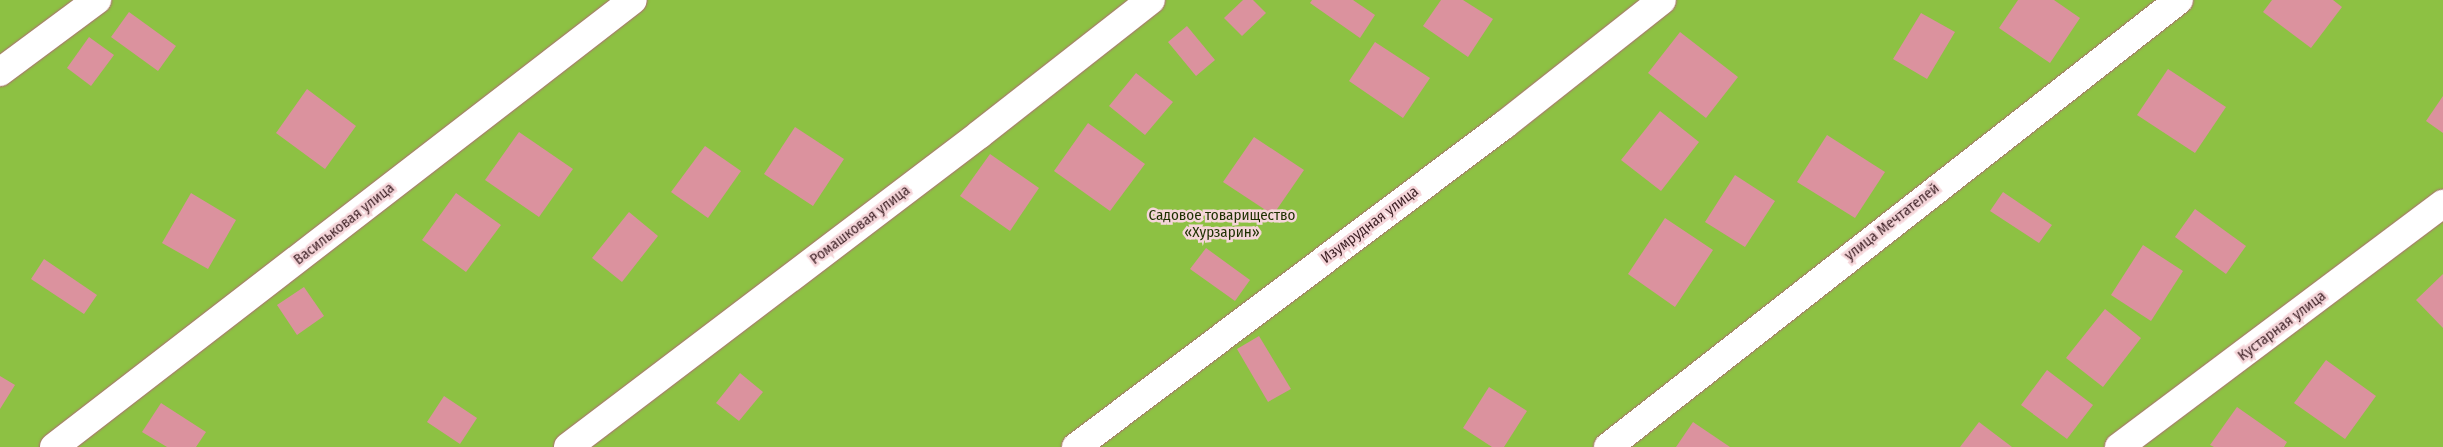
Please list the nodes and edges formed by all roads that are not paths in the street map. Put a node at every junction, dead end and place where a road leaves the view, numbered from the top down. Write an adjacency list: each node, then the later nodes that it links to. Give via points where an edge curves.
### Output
1 (97, 0): 6 (street)
2 (633, 0): 8 (street, Васильковая улица)
3 (1151, 0): 9 (street, Ромашковая улица)
4 (1662, 0): 10 (street, Изумрудная улица, via 1504,125)
5 (2179, 0): 11 (street, улица Мечтателей)
6 (0, 72)
7 (2443, 204): 12 (street, Кустарная улица)
8 (54, 447)
9 (568, 447)
10 (1076, 447)
11 (1608, 447)
12 (2119, 447)

